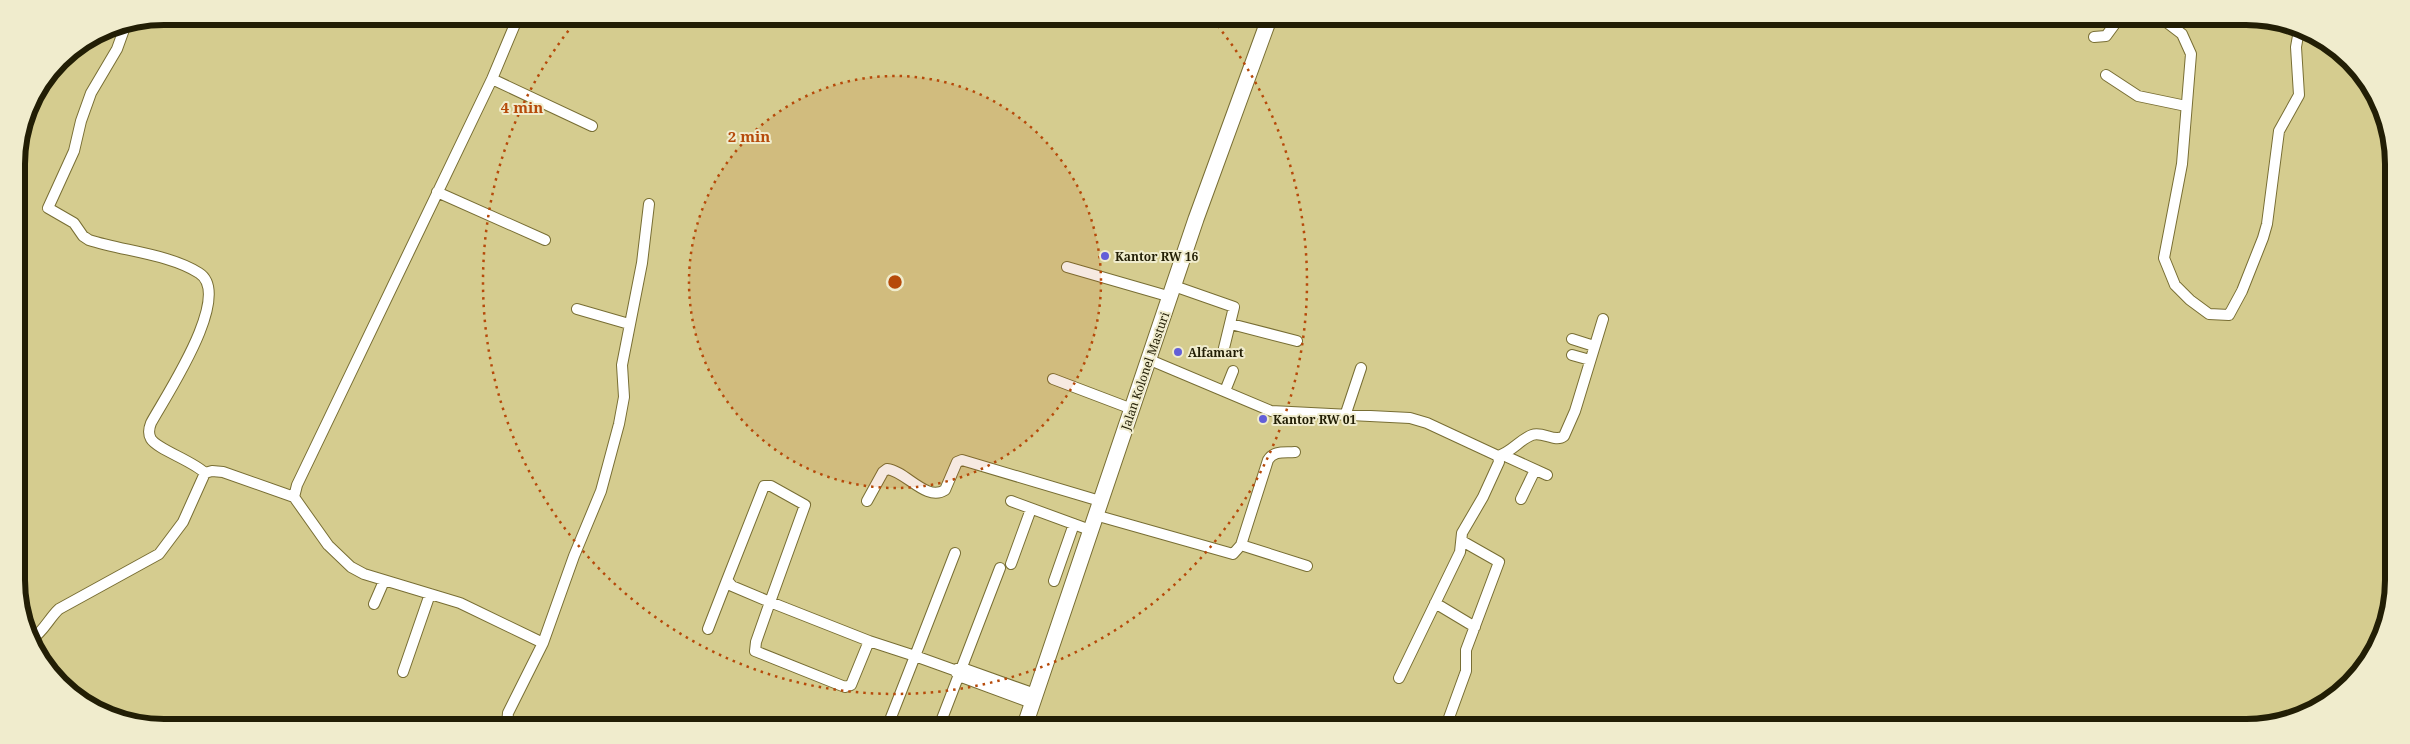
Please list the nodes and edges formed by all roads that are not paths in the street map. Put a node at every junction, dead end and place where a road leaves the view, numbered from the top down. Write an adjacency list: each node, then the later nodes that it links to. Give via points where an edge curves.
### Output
1 (515, 25): 9 (street)
2 (1267, 25): 16 (main road, Jalan Kolonel Masturi)
3 (2114, 25): 7 (street, via 2106,36)
4 (2170, 25): 10 (street, via 2182,34 2190,48)
5 (123, 31): 37 (street, via 117,49 91,93 74,151 48,208 74,222 89,240 181,265 206,278 209,286 205,321 149,429 155,444 199,466)
6 (2298, 36): 10 (street, via 2299,95 2279,131 2263,238 2242,292 2229,315 2212,315 2190,300 2175,285 2164,258 2182,164)
7 (2094, 37)
8 (2106, 75): 10 (street, via 2138,96)
9 (492, 79): 11 (street); 12 (street)
10 (2186, 106)
11 (592, 126)
12 (437, 192): 14 (street); 39 (street)
13 (649, 204): 19 (street, via 642,263)
14 (545, 240)
15 (1066, 267): 16 (street)
16 (1172, 292): 20 (street, via 1234,307); 26 (main road, Jalan Kolonel Masturi)
17 (577, 309): 19 (street)
18 (1603, 319): 23 (street)
19 (629, 324): 64 (street, via 622,365 622,411 601,491)
20 (1231, 324): 22 (street); 24 (street)
21 (1572, 339): 23 (street)
22 (1297, 341)
23 (1594, 346): 27 (street)
24 (1224, 348)
25 (1572, 355): 27 (street)
26 (1150, 360): 31 (street); 32 (main road, Jalan Kolonel Masturi)
27 (1590, 360): 35 (street, via 1564,436 1558,439 1532,435)
28 (1361, 368): 33 (street)
29 (1233, 371): 31 (street)
30 (1053, 379): 32 (street)
31 (1225, 391): 33 (street, via 1271,412)
32 (1132, 409): 43 (main road, Jalan Kolonel Masturi)
33 (1345, 416): 35 (street, via 1416,419)
34 (1295, 452): 48 (street, via 1272,454 1268,460)
35 (1500, 456): 36 (street); 47 (street, via 1483,497 1464,529)
36 (1535, 470): 38 (street); 40 (street)
37 (205, 473): 39 (street, via 223,472); 62 (street, via 183,522 163,550 59,609)
38 (1547, 475)
39 (294, 497): 55 (street, via 340,557 364,574)
40 (1520, 499)
41 (867, 501): 43 (street, via 882,472 887,469 938,493 945,490 957,462 962,460)
42 (1011, 501): 44 (street)
43 (1098, 508): 46 (main road, Jalan Kolonel Masturi); 48 (street, via 1225,553 1233,554)
44 (1031, 509): 45 (street); 50 (street)
45 (1072, 529): 46 (street); 54 (street)
46 (1088, 534): 69 (main road, Jalan Kolonel Masturi)
47 (1462, 541): 58 (street, via 1460,552); 60 (street, via 1499,562)
48 (1241, 545): 51 (street)
49 (955, 553): 65 (street)
50 (1011, 564)
51 (1307, 566)
52 (1000, 568): 66 (street)
53 (727, 580): 57 (street, via 732,586); 57 (street, via 762,488 772,486 801,502 805,508); 61 (street)
54 (1054, 580)
55 (384, 581): 56 (street); 59 (street)
56 (430, 594): 64 (street, via 472,607); 67 (street)
57 (770, 602): 63 (street); 63 (street, via 754,648 758,654 848,687)
58 (1435, 603): 60 (street); 68 (street)
59 (374, 604)
60 (1475, 627): 74 (street, via 1466,650 1466,671)
61 (708, 629)
62 (37, 635)
63 (869, 641): 65 (street)
64 (543, 643): 70 (street)
65 (915, 656): 66 (street); 71 (street)
66 (959, 671): 69 (street); 72 (street)
67 (403, 672)
68 (1398, 678)
69 (1033, 699): 73 (main road, Jalan Kolonel Masturi)
70 (507, 719)
71 (890, 719)
72 (942, 719)
73 (1027, 719)
74 (1449, 719)

